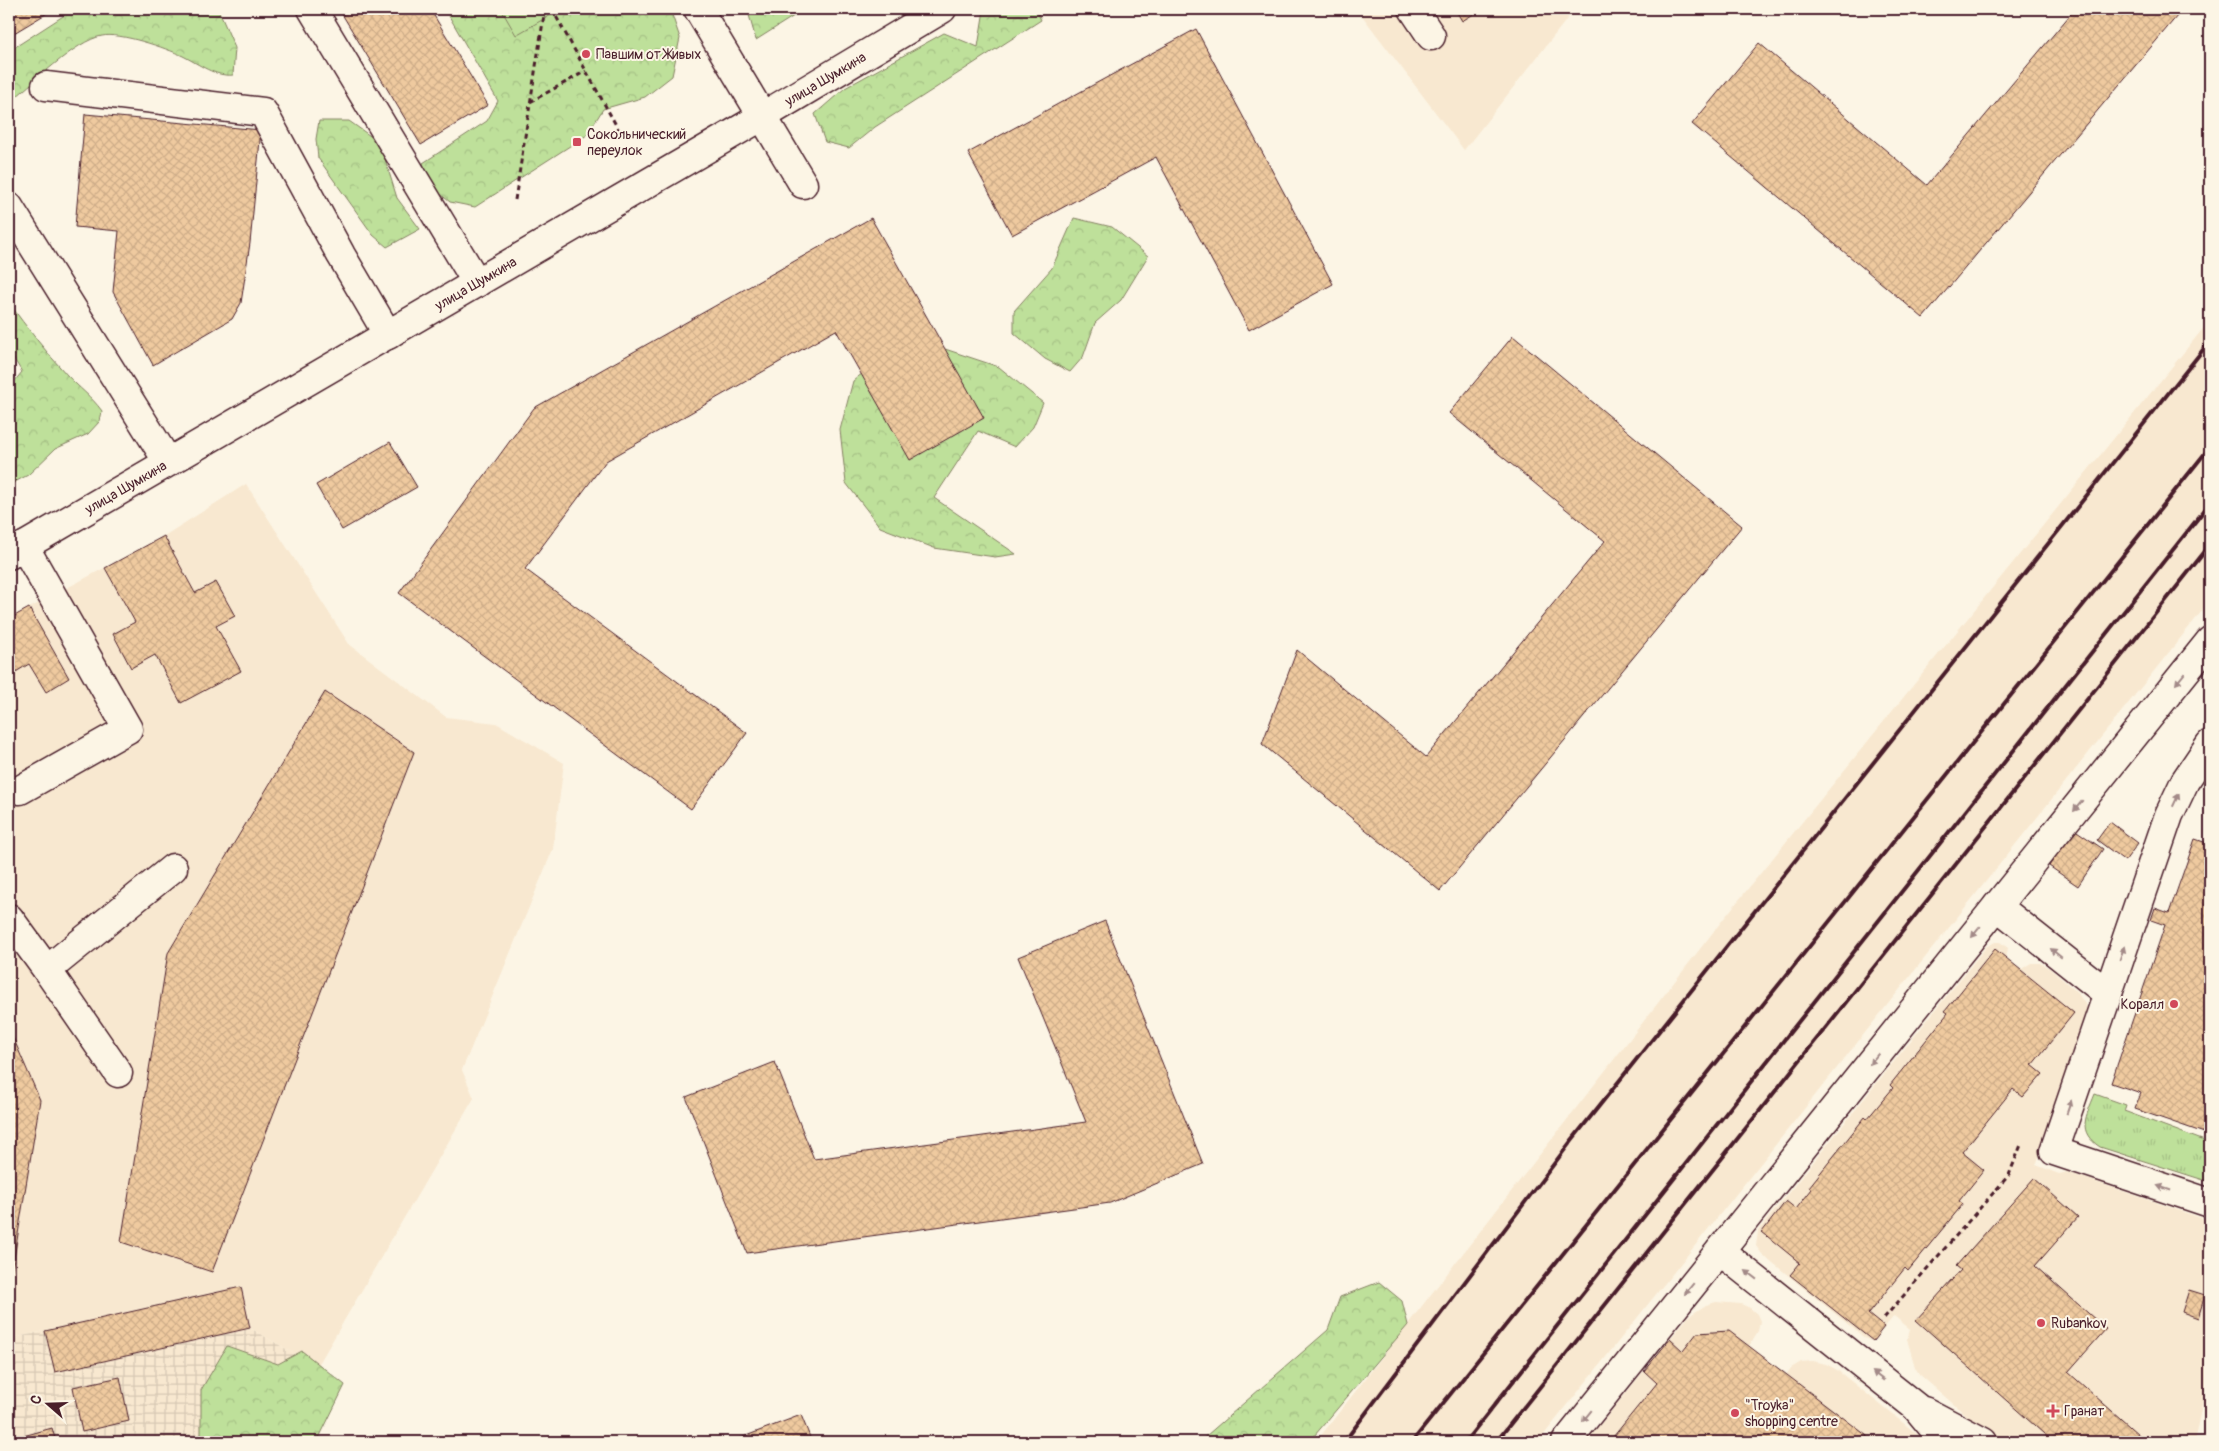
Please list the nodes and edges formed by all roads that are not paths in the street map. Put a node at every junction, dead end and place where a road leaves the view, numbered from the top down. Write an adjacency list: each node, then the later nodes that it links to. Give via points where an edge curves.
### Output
1 (312, 9): 10 (street)
2 (698, 9): 7 (street)
3 (942, 9): 7 (street, улица Шумкина)
4 (1413, 9): 5 (street)
5 (1431, 36)
6 (46, 86): 11 (street, via 263,112)
7 (762, 116): 8 (street); 10 (street, улица Шумкина)
8 (803, 184)
9 (9, 207): 12 (street)
10 (477, 283): 11 (street, улица Шумкина)
11 (388, 335): 12 (street, улица Шумкина)
12 (168, 462): 13 (street, улица Шумкина)
13 (16, 550): 16 (street, via 128,729)
14 (2210, 641): 18 (street, one-way to 18)
15 (2210, 744): 21 (street, one-way to 15, via 2169,816 2185,781)
16 (20, 790)
17 (173, 868): 20 (street)
18 (1997, 906): 21 (street, one-way to 18); 24 (street, one-way to 24)
19 (9, 918): 20 (street)
20 (47, 970): 22 (street)
21 (2108, 994): 23 (street, one-way to 21, via 2054,1151)
22 (118, 1073)
23 (2210, 1203)
24 (1720, 1251): 25 (street, one-way to 24); 26 (street, one-way to 26)
25 (1916, 1407): 27 (street); 28 (street)
26 (1566, 1442)
27 (1945, 1442)
28 (1982, 1442)

